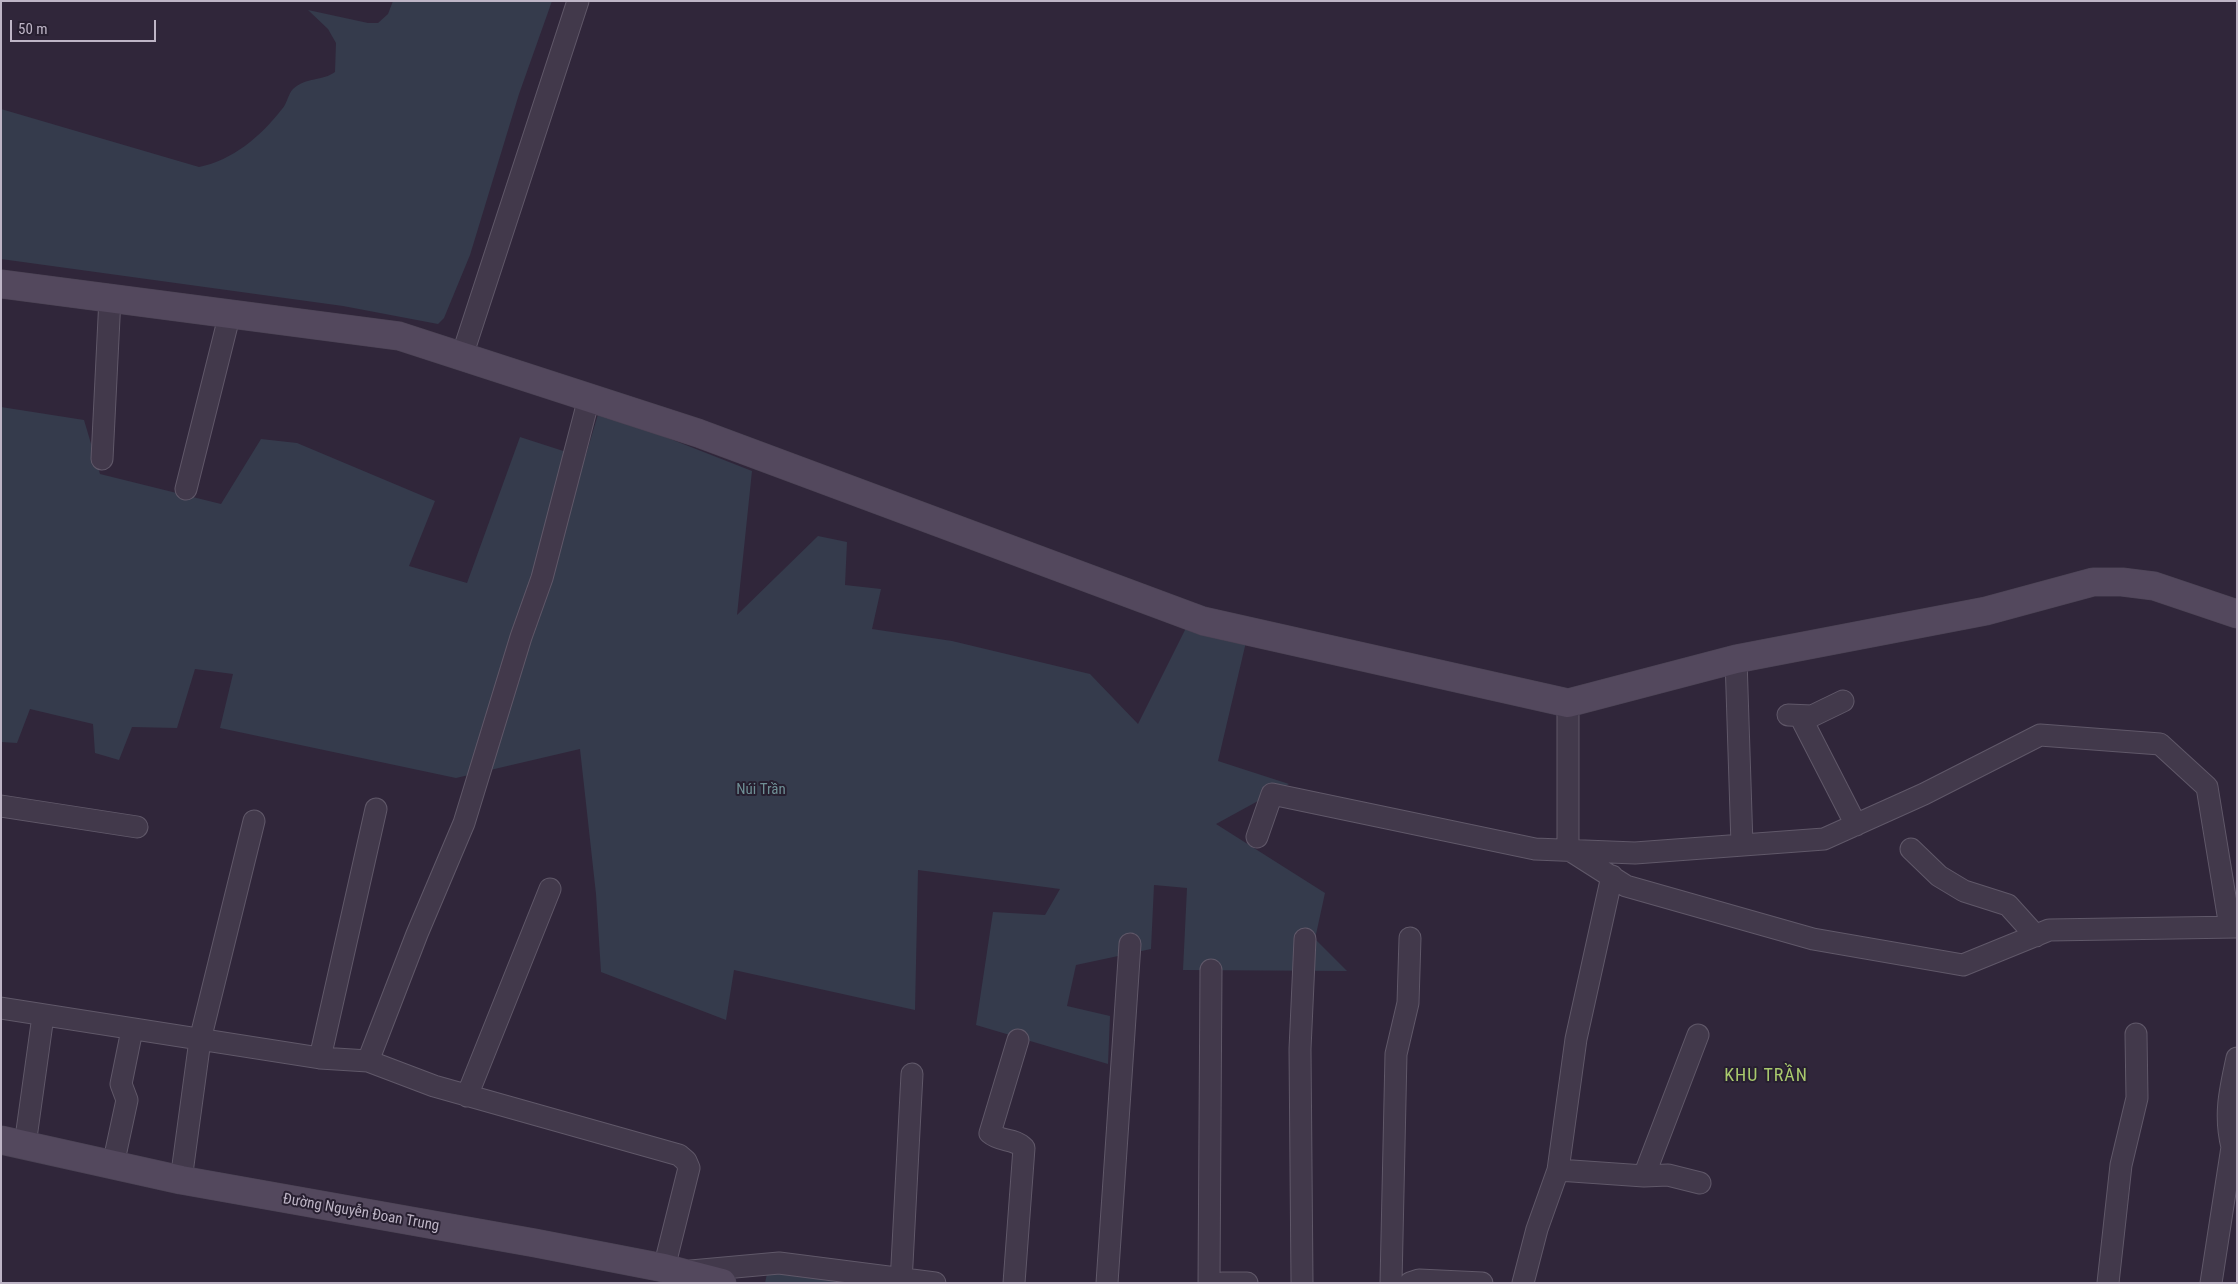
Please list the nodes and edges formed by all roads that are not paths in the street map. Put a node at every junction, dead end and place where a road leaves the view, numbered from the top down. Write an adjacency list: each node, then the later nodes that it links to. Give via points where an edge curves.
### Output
1 (578, 1): 5 (street)
2 (1, 284): 3 (street)
3 (110, 298): 4 (street); 7 (street)
4 (230, 313): 5 (street, via 399,336); 8 (street)
5 (462, 356): 6 (street)
6 (589, 398): 12 (street, via 698,433 1203,621); 39 (street, via 542,578 464,823 416,934)
7 (102, 459)
8 (186, 489)
9 (2237, 614): 10 (street, via 2154,586 2093,582 1986,611)
10 (1736, 659): 12 (street); 19 (street)
11 (1843, 700): 16 (street, via 1812,716 1792,716)
12 (1568, 703): 21 (street)
13 (1, 806): 17 (street)
14 (376, 809): 37 (street)
15 (254, 821): 35 (street)
16 (1856, 825): 19 (street, via 1824,839); 24 (street, via 2040,736 2160,744 2207,788)
17 (137, 827)
18 (1256, 837): 21 (street, via 1272,794 1535,849)
19 (1742, 846): 21 (street, via 1635,853)
20 (1910, 849): 25 (street, via 1939,876 1964,891 2008,905)
21 (1568, 850): 22 (street)
22 (1612, 876): 25 (street, via 1626,886 1812,939 1963,966); 44 (street, via 1576,1039)
23 (550, 889): 41 (street)
24 (2234, 927): 25 (street, via 2049,930)
25 (2036, 936)
26 (1410, 938): 58 (street, via 1408,1003 1396,1054)
27 (1305, 939): 57 (street, via 1300,1058)
28 (1130, 944): 53 (street)
29 (1211, 970): 54 (street)
30 (1, 1008): 31 (street)
31 (43, 1016): 32 (street); 42 (street)
32 (132, 1030): 35 (street); 43 (street, via 121,1084 127,1100)
33 (2136, 1034): 62 (street, via 2137,1098 2121,1165)
34 (1698, 1035): 45 (street)
35 (200, 1040): 37 (street); 46 (street)
36 (1018, 1040): 52 (street, via 990,1133 1019,1143 1024,1148)
37 (320, 1058): 39 (street)
38 (2237, 1058): 63 (street, via 2227,1105 2232,1147)
39 (368, 1061): 41 (street)
40 (912, 1074): 49 (street)
41 (467, 1096): 48 (street, via 679,1155 689,1168)
42 (13, 1143): 43 (street, Đường Nguyễn Đoan Trung)
43 (113, 1165): 46 (street, Đường Nguyễn Đoan Trung)
44 (1558, 1170): 45 (street); 61 (street, via 1537,1229)
45 (1644, 1176): 47 (street, via 1668,1175)
46 (181, 1180): 48 (street, Đường Nguyễn Đoan Trung)
47 (1700, 1183)
48 (672, 1270): 49 (street, via 779,1263); 50 (street, Đường Nguyễn Đoan Trung)
49 (902, 1281): 51 (street)
50 (722, 1283)
51 (935, 1283)
52 (1014, 1283)
53 (1107, 1283)
54 (1209, 1283)
55 (1222, 1283): 56 (street)
56 (1247, 1283)
57 (1302, 1283)
58 (1391, 1283)
59 (1410, 1283): 60 (street, via 1419,1280)
60 (1482, 1283)
61 (1524, 1283)
62 (2108, 1283)
63 (2211, 1283)

